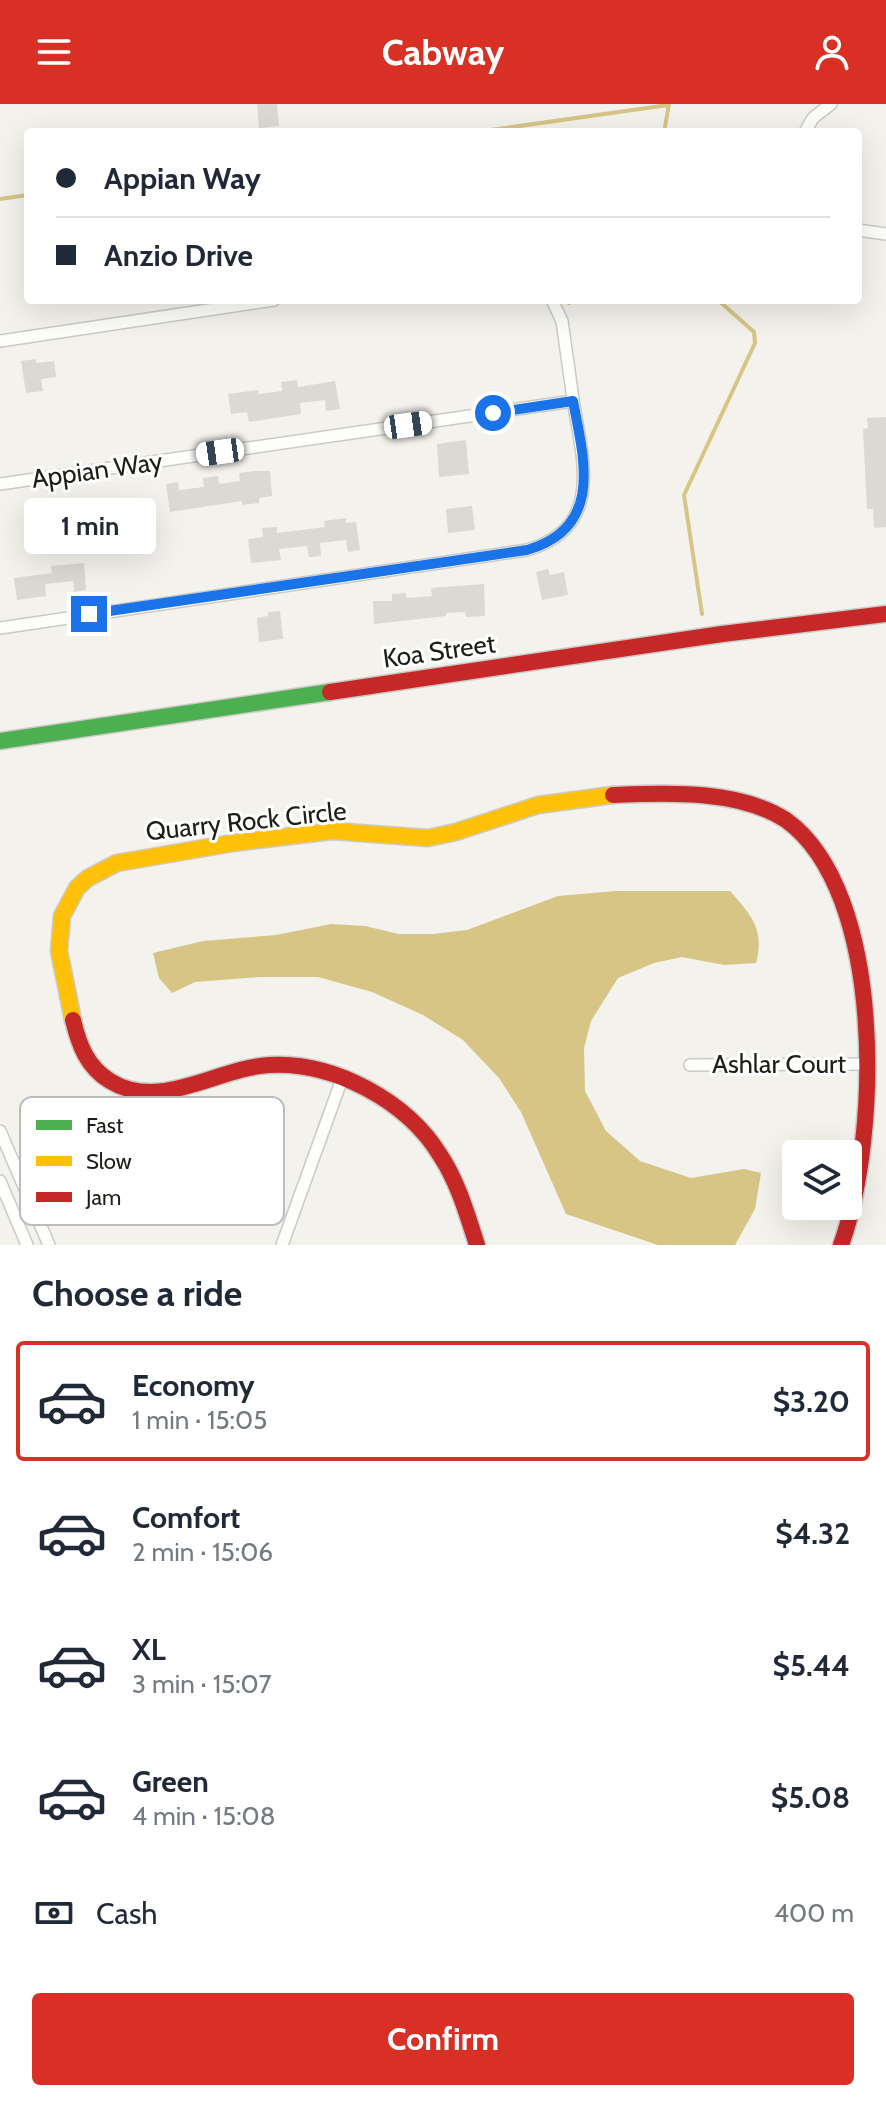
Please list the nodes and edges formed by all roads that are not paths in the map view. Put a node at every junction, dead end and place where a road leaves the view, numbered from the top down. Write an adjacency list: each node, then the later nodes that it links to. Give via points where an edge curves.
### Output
1 (831, 104): 2 (street)
2 (807, 128)
3 (862, 231): 4 (street)
4 (886, 234)
5 (247, 304): 7 (street)
6 (554, 304): 8 (street, via 562,321)
7 (0, 341)
8 (573, 401): 9 (street, Appian Way); 11 (street, via 585,468 583,496 569,524 537,547)
9 (0, 484)
10 (886, 614): 12 (street, Koa Street)
11 (0, 628)
12 (0, 741)
13 (868, 1064): 14 (street, Ashlar Court); 15 (street, Quarry Rock Circle, via 861,958 837,882 821,853 800,832 776,814 744,802 629,794 578,798 535,805 427,838 333,831 134,858 85,878 67,902 59,925 59,951 79,1042 86,1061 118,1087 160,1092 248,1067 314,1070); 25 (street, Quarry Rock Circle, via 862,1176)
14 (690, 1065)
15 (342, 1079): 23 (street); 24 (street, Quarry Rock Circle, via 403,1113 431,1141 449,1171)
16 (0, 1131): 17 (street)
17 (20, 1180)
18 (0, 1181): 19 (street)
19 (3, 1198): 21 (street)
20 (40, 1225): 22 (street)
21 (27, 1245)
22 (49, 1245)
23 (282, 1245)
24 (477, 1245)
25 (841, 1245)

